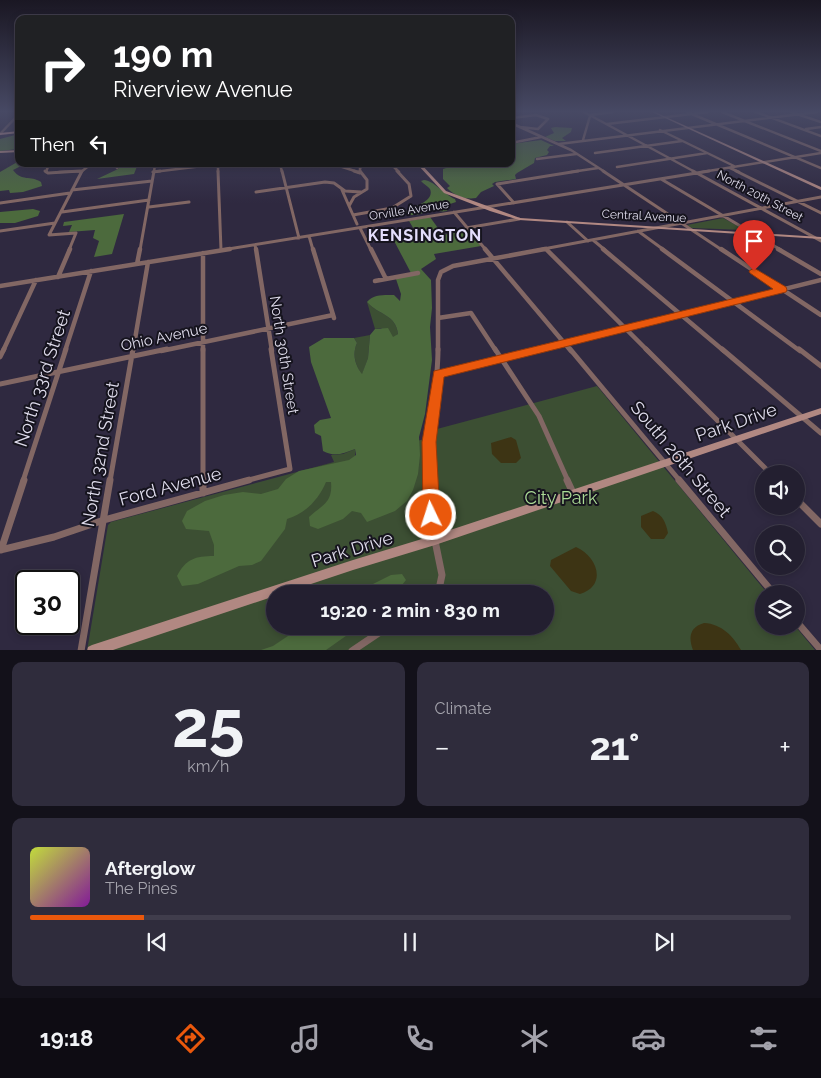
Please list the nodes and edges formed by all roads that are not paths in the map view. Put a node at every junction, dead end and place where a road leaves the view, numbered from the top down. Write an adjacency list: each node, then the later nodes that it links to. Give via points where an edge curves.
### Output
1 (554, 142): 9 (street)
2 (568, 142): 9 (street)
3 (640, 142): 10 (street, North 20th Street)
4 (673, 142): 10 (street)
5 (685, 142): 14 (street)
6 (720, 142): 20 (main road)
7 (759, 142): 17 (street)
8 (797, 142): 13 (street)
9 (558, 144): 15 (street)
10 (647, 146): 16 (street); 19 (street, North 20th Street)
11 (15, 150): 12 (main road)
12 (0, 152)
13 (821, 152): 17 (street, Orville Avenue)
14 (706, 153): 19 (street); 33 (street)
15 (576, 154): 18 (street); 34 (street)
16 (595, 154)
17 (794, 157): 20 (street, Orville Avenue); 36 (street)
18 (537, 159)
19 (670, 159): 32 (street); 41 (street, North 20th Street)
20 (763, 162): 33 (street, Orville Avenue); 46 (main road)
21 (48, 167): 38 (street, via 45,172 50,174)
22 (87, 167): 38 (street)
23 (154, 167): 39 (street)
24 (189, 167): 39 (street)
25 (219, 167): 86 (street)
26 (281, 167): 45 (street)
27 (342, 167): 37 (street)
28 (358, 167): 37 (street)
29 (363, 167): 40 (street)
30 (395, 167): 65 (street, via 409,184 411,196 407,201)
31 (421, 167): 60 (main road, via 445,192)
32 (617, 167)
33 (735, 167): 35 (street, Orville Avenue)
34 (598, 168): 44 (street); 56 (street, via 497,184)
35 (730, 168): 41 (street, Orville Avenue); 53 (street)
36 (821, 168)
37 (348, 169): 40 (street)
38 (82, 171): 48 (street)
39 (153, 172): 43 (street)
40 (360, 173): 50 (street, via 369,183 368,189)
41 (696, 173): 42 (street, Orville Avenue); 61 (street, North 20th Street)
42 (661, 179): 44 (street, Orville Avenue); 67 (street)
43 (152, 181): 48 (street); 52 (street)
44 (624, 185): 56 (street, Orville Avenue); 70 (street)
45 (286, 188): 47 (street, via 325,182 334,183); 49 (street); 81 (street)
46 (821, 189)
47 (342, 190): 50 (street); 57 (street)
48 (71, 192): 55 (street); 62 (street)
49 (256, 192)
50 (361, 192): 57 (street)
51 (821, 197): 53 (street)
52 (150, 200): 59 (street); 62 (street)
53 (798, 201): 61 (street); 64 (street)
54 (189, 202): 59 (street)
55 (0, 203)
56 (514, 203): 58 (street, Orville Avenue)
57 (349, 206): 65 (street)
58 (492, 207): 60 (street, Orville Avenue); 66 (main road)
59 (149, 208): 90 (street)
60 (484, 208): 63 (street, Orville Avenue); 66 (main road)
61 (762, 208): 67 (street); 82 (street, North 20th Street)
62 (62, 212): 71 (street)
63 (454, 212): 74 (street, Orville Avenue); 75 (street, South 26th Street)
64 (821, 212)
65 (352, 215): 72 (street)
66 (506, 215): 68 (main road)
67 (722, 216): 70 (street); 79 (street)
68 (519, 218): 69 (main road, Central Avenue); 75 (street, Central Avenue)
69 (566, 222): 73 (main road, Central Avenue); 83 (street)
70 (682, 223): 73 (street); 76 (street)
71 (55, 224): 77 (street); 94 (street, via 49,236 76,234)
72 (356, 224)
73 (658, 227): 76 (main road, Central Avenue); 78 (street)
74 (360, 228): 80 (street, Orville Avenue); 95 (street)
75 (466, 228): 88 (street, South 26th Street)
76 (690, 229): 79 (main road, Central Avenue); 100 (street)
77 (0, 231)
78 (638, 231): 83 (street); 101 (street)
79 (752, 233): 82 (main road, Central Avenue); 93 (street)
80 (309, 236): 81 (street, Orville Avenue); 106 (street, Ohio Avenue, via 334,316)
81 (299, 238): 84 (street, Orville Avenue)
82 (819, 238)
83 (591, 240): 85 (street); 102 (street)
84 (255, 245): 86 (street, Orville Avenue); 106 (street, North 30th Street)
85 (546, 249): 88 (street); 105 (street)
86 (221, 250): 87 (street, Orville Avenue)
87 (203, 253): 89 (street, Orville Avenue); 107 (street)
88 (495, 259): 104 (street, via 453,266 441,272); 108 (street, South 26th Street)
89 (148, 262): 90 (street, Orville Avenue); 110 (street, North 32nd Street)
90 (137, 264): 91 (street, Orville Avenue)
91 (91, 271): 94 (street, Orville Avenue); 113 (street, North 33rd Street)
92 (418, 273): 95 (street)
93 (821, 274)
94 (58, 277): 96 (street, Orville Avenue)
95 (386, 279): 98 (street)
96 (36, 280): 99 (street, Orville Avenue); 109 (street)
97 (821, 280): 100 (street)
98 (375, 281)
99 (0, 286)
100 (782, 290): 101 (street); 103 (street)
101 (734, 302): 102 (street); 112 (street)
102 (680, 314): 105 (street); 117 (street)
103 (821, 315)
104 (438, 318): 111 (street, via 471,313); 114 (street)
105 (625, 328): 108 (street); 119 (street)
106 (266, 329): 107 (street, Ohio Avenue); 122 (street, North 30th Street)
107 (202, 342): 110 (street, Ohio Avenue); 123 (street)
108 (566, 343): 111 (street); 120 (street, South 26th Street)
109 (0, 357)
110 (132, 357): 113 (street, Ohio Avenue); 126 (street, North 32nd Street)
111 (501, 358): 114 (street); 124 (street, via 539,416)
112 (821, 366)
113 (59, 372): 115 (street, Ohio Avenue); 129 (street, North 33rd Street)
114 (438, 374): 128 (street, via 428,464)
115 (0, 384)
116 (821, 411): 117 (main road, Park Drive)
117 (802, 417): 118 (street); 119 (main road, Park Drive)
118 (821, 434)
119 (736, 439): 120 (main road, Park Drive); 121 (street)
120 (665, 464): 124 (main road, Park Drive); 131 (street, South 26th Street)
121 (762, 465)
122 (290, 469): 123 (street, Ford Avenue)
123 (203, 493): 126 (street, Ford Avenue)
124 (573, 493): 128 (main road, Park Drive)
125 (805, 508): 127 (street)
126 (104, 520): 129 (street, Ford Avenue); 134 (street, North 32nd Street)
127 (821, 524)
128 (435, 540): 130 (street, via 442,575); 135 (main road, Park Drive)
129 (0, 550)
130 (440, 585)
131 (766, 585)
132 (805, 631): 137 (street)
133 (375, 635): 136 (street)
134 (81, 650)
135 (92, 650)
136 (352, 650)
137 (821, 650)

